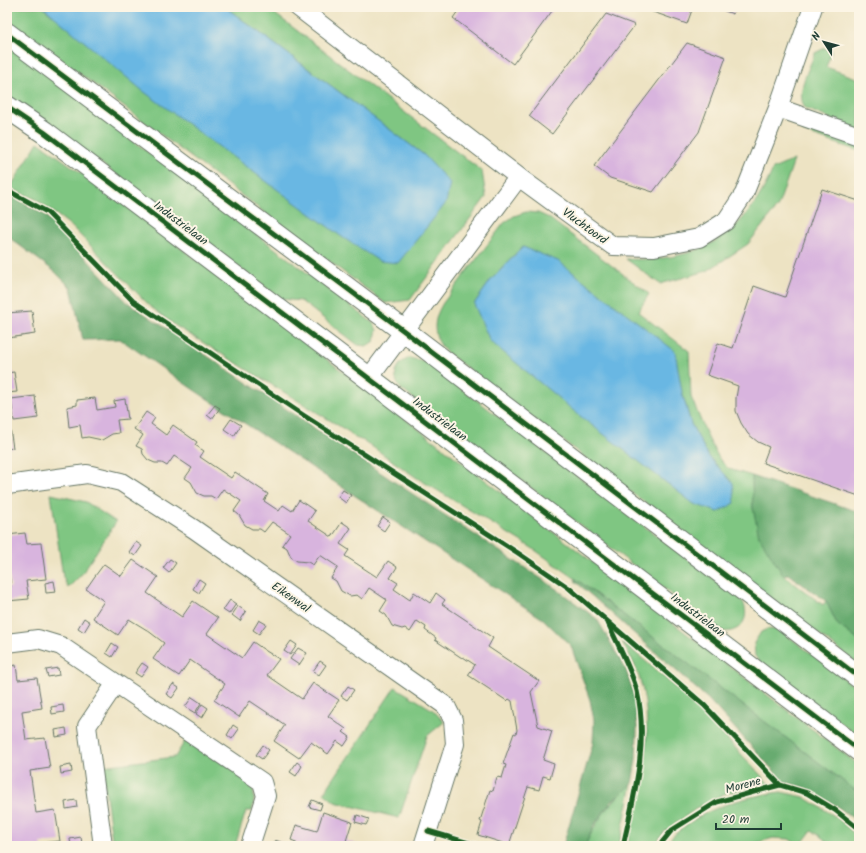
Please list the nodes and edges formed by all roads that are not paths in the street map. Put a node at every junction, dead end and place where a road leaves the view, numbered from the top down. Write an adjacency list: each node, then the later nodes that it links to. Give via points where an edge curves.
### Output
1 (298, 7): 7 (street, Vluchtoord)
2 (813, 7): 5 (street, Vluchtoord)
3 (7, 34): 8 (main road)
4 (7, 106): 9 (main road, Industrielaan)
5 (778, 108): 6 (street); 7 (street, Vluchtoord, via 744,194 726,221 699,238 654,246 612,246)
6 (859, 136)
7 (520, 178): 8 (street, via 514,182)
8 (404, 332): 9 (street); 12 (main road)
9 (369, 378): 14 (main road, Industrielaan)
10 (7, 485): 17 (street, Eikenwal, via 87,474 121,482 194,529 446,706 453,720 455,744)
11 (7, 643): 13 (street, via 38,639 61,646)
12 (859, 677)
13 (116, 683): 15 (street, via 87,726); 16 (street, via 262,782 266,796)
14 (859, 750)
15 (103, 846)
16 (250, 846)
17 (423, 846)

